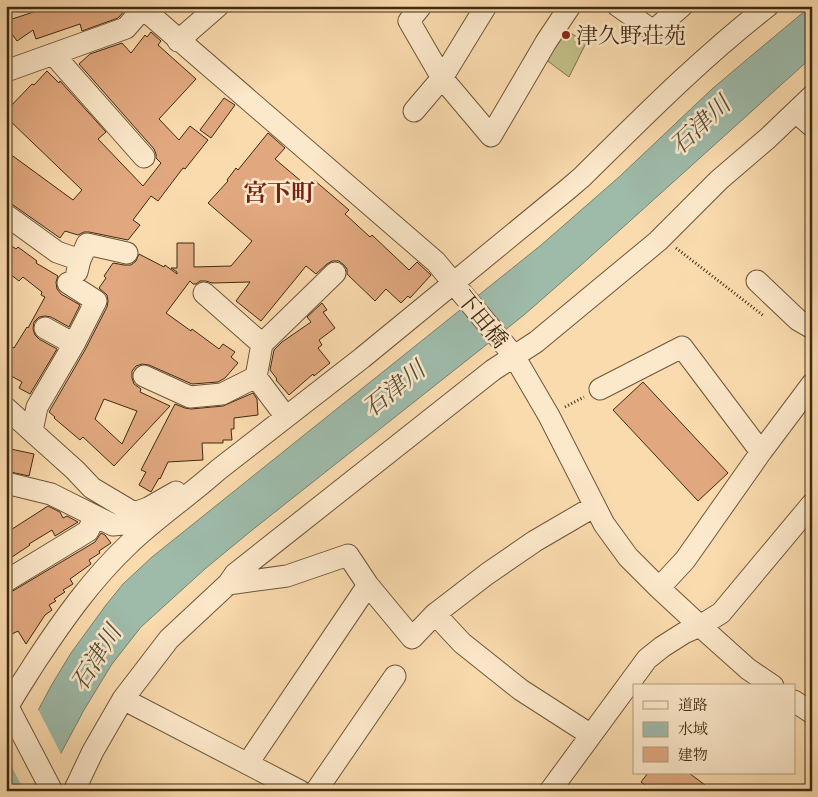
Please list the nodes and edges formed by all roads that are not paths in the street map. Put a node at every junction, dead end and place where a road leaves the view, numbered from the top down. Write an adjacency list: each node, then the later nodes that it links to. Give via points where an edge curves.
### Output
1 (218, 6): 9 (street)
2 (421, 6): 12 (street, via 409,21)
3 (486, 6): 12 (street)
4 (570, 6): 12 (street, via 490,136)
5 (618, 6): 6 (street, via 652,31)
6 (682, 6)
7 (768, 6): 23 (street, via 677,84 582,177)
8 (142, 7): 9 (street, 下田橋); 10 (street, via 126,28)
9 (178, 41): 23 (street, 下田橋, via 436,262)
10 (53, 54): 11 (street); 17 (street)
11 (6, 71)
12 (442, 78): 14 (street)
13 (812, 96): 15 (street)
14 (414, 111)
15 (796, 112): 16 (street); 29 (street, via 719,180 662,237 536,342)
16 (812, 126)
17 (144, 158)
18 (6, 215): 20 (street, via 56,252)
19 (126, 252): 20 (street, via 87,244)
20 (75, 272): 27 (street, via 96,300)
21 (335, 273): 28 (street)
22 (757, 281): 26 (street, via 798,320)
23 (453, 283): 29 (street, 下田橋); 35 (street)
24 (204, 293): 28 (street)
25 (45, 328): 27 (street)
26 (812, 328)
27 (74, 344): 36 (street, via 37,407)
28 (262, 344): 31 (street)
29 (514, 356): 43 (street, 下田橋); 47 (street, via 282,536 235,574)
30 (144, 376): 31 (street, via 190,397 222,394)
31 (256, 377): 35 (street)
32 (812, 384): 37 (street)
33 (600, 389): 37 (street, via 682,347)
34 (6, 408): 36 (street)
35 (286, 417): 39 (street)
36 (32, 431): 38 (street)
37 (761, 452): 49 (street, via 685,560)
38 (75, 470): 41 (street); 44 (street, via 92,488)
39 (218, 470): 44 (street); 56 (street, via 128,545 95,579 55,632)
40 (6, 484): 41 (street)
41 (51, 494): 45 (street)
42 (812, 504): 51 (street, via 721,613)
43 (595, 506): 49 (street, 下田橋, via 628,556); 50 (street, via 486,574)
44 (134, 513): 45 (street, via 123,524 113,525)
45 (95, 516): 46 (street, via 88,531)
46 (6, 581)
47 (228, 584): 48 (street, via 287,576 348,555); 54 (street, via 169,639)
48 (368, 585): 50 (street, via 412,638); 59 (street)
49 (658, 588): 51 (street, 下田橋)
50 (435, 614): 58 (street, via 462,643 520,690)
51 (700, 626): 53 (street, 下田橋, via 748,669); 58 (street, via 684,633 648,659)
52 (395, 676): 64 (street)
53 (770, 684)
54 (123, 699): 59 (street); 62 (street)
55 (796, 702): 57 (street)
56 (8, 708): 61 (street)
57 (812, 713)
58 (591, 735): 60 (street)
59 (248, 764): 63 (street)
60 (556, 789)
61 (52, 791)
62 (74, 791)
63 (300, 791)
64 (316, 791)

